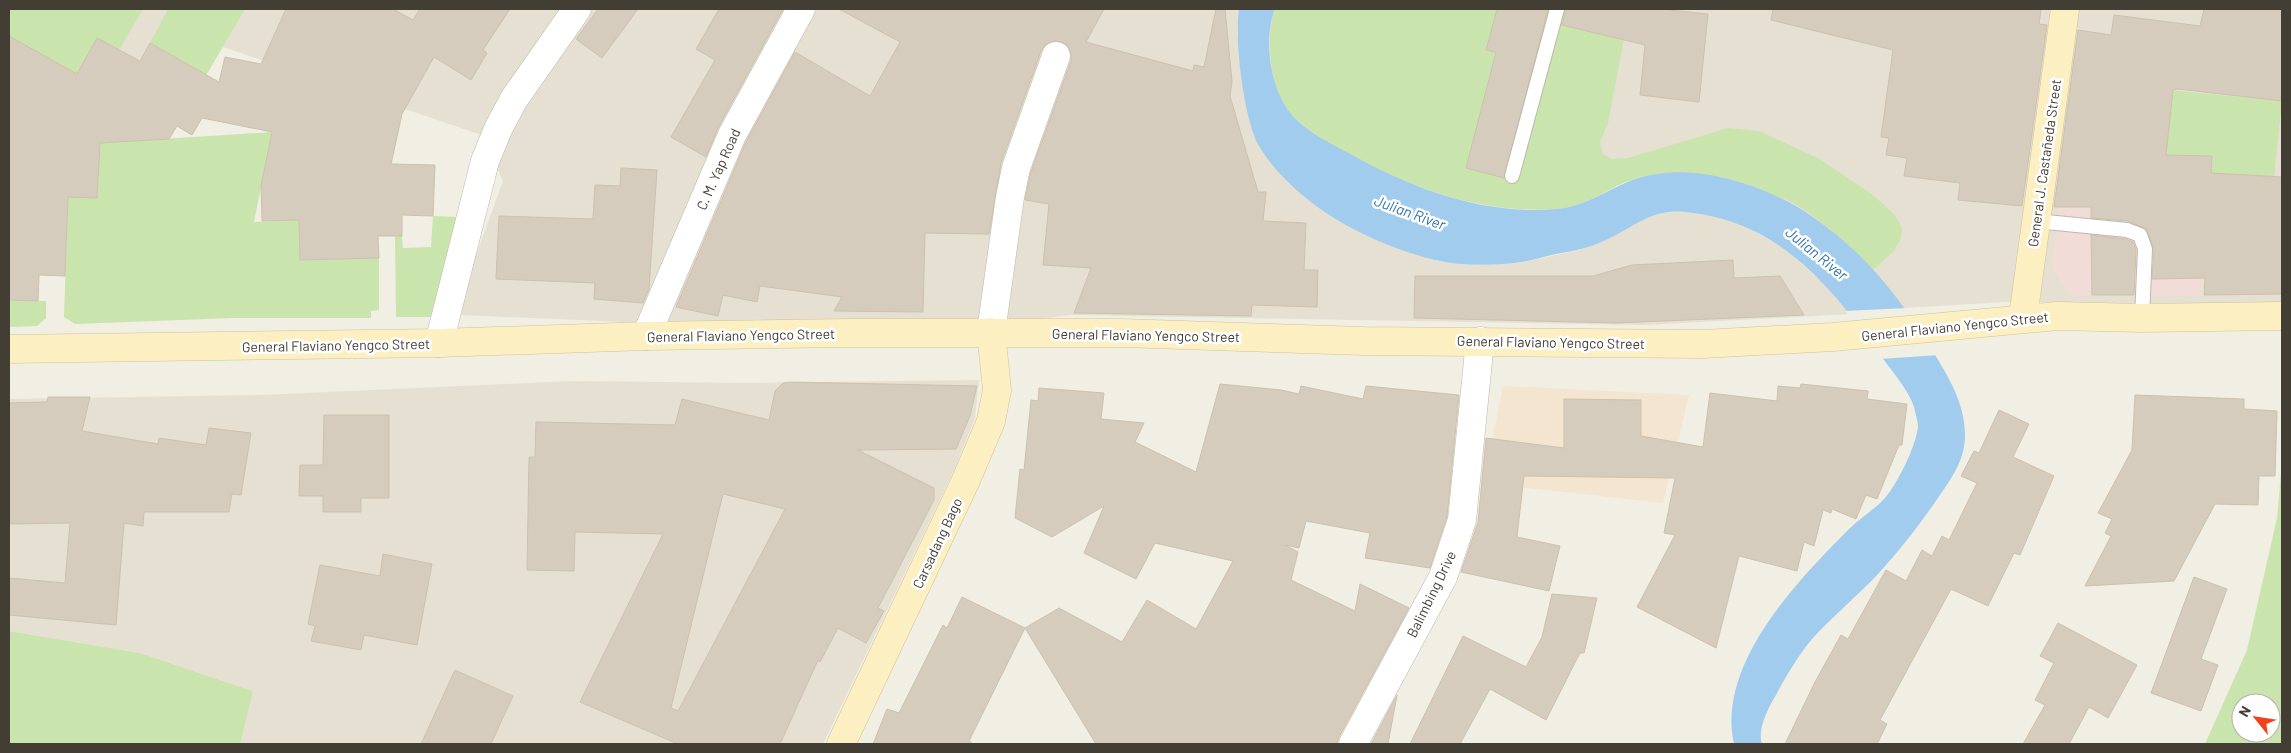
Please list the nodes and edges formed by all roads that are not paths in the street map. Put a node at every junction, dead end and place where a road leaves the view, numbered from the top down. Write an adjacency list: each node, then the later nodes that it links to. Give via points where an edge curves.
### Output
1 (577, 9): 14 (street, via 514,98 498,129 485,161)
2 (802, 9): 12 (street, C. M. Yap Road, via 732,135)
3 (1557, 9): 6 (lane)
4 (2065, 9): 7 (main road, General J. Castañeda Street)
5 (1056, 56): 11 (street, via 1016,168)
6 (1512, 176)
7 (2036, 221): 9 (main road, General J. Castañeda Street); 10 (lane, via 2127,230 2140,235 2145,249)
8 (2282, 316): 10 (main road, General Flaviano Yengco Street)
9 (2023, 318): 10 (main road, General Flaviano Yengco Street); 13 (main road, General Flaviano Yengco Street, via 1833,337 1703,344)
10 (2142, 318)
11 (991, 332): 12 (main road, General Flaviano Yengco Street); 13 (main road, General Flaviano Yengco Street); 16 (main road, Carsadang Bago, via 997,390 991,421)
12 (646, 336): 14 (main road, General Flaviano Yengco Street)
13 (1480, 341): 17 (street, Balimbing Drive, via 1462,520 1457,539 1434,596)
14 (439, 343): 15 (main road, General Flaviano Yengco Street)
15 (9, 349)
16 (841, 744)
17 (1353, 744)

